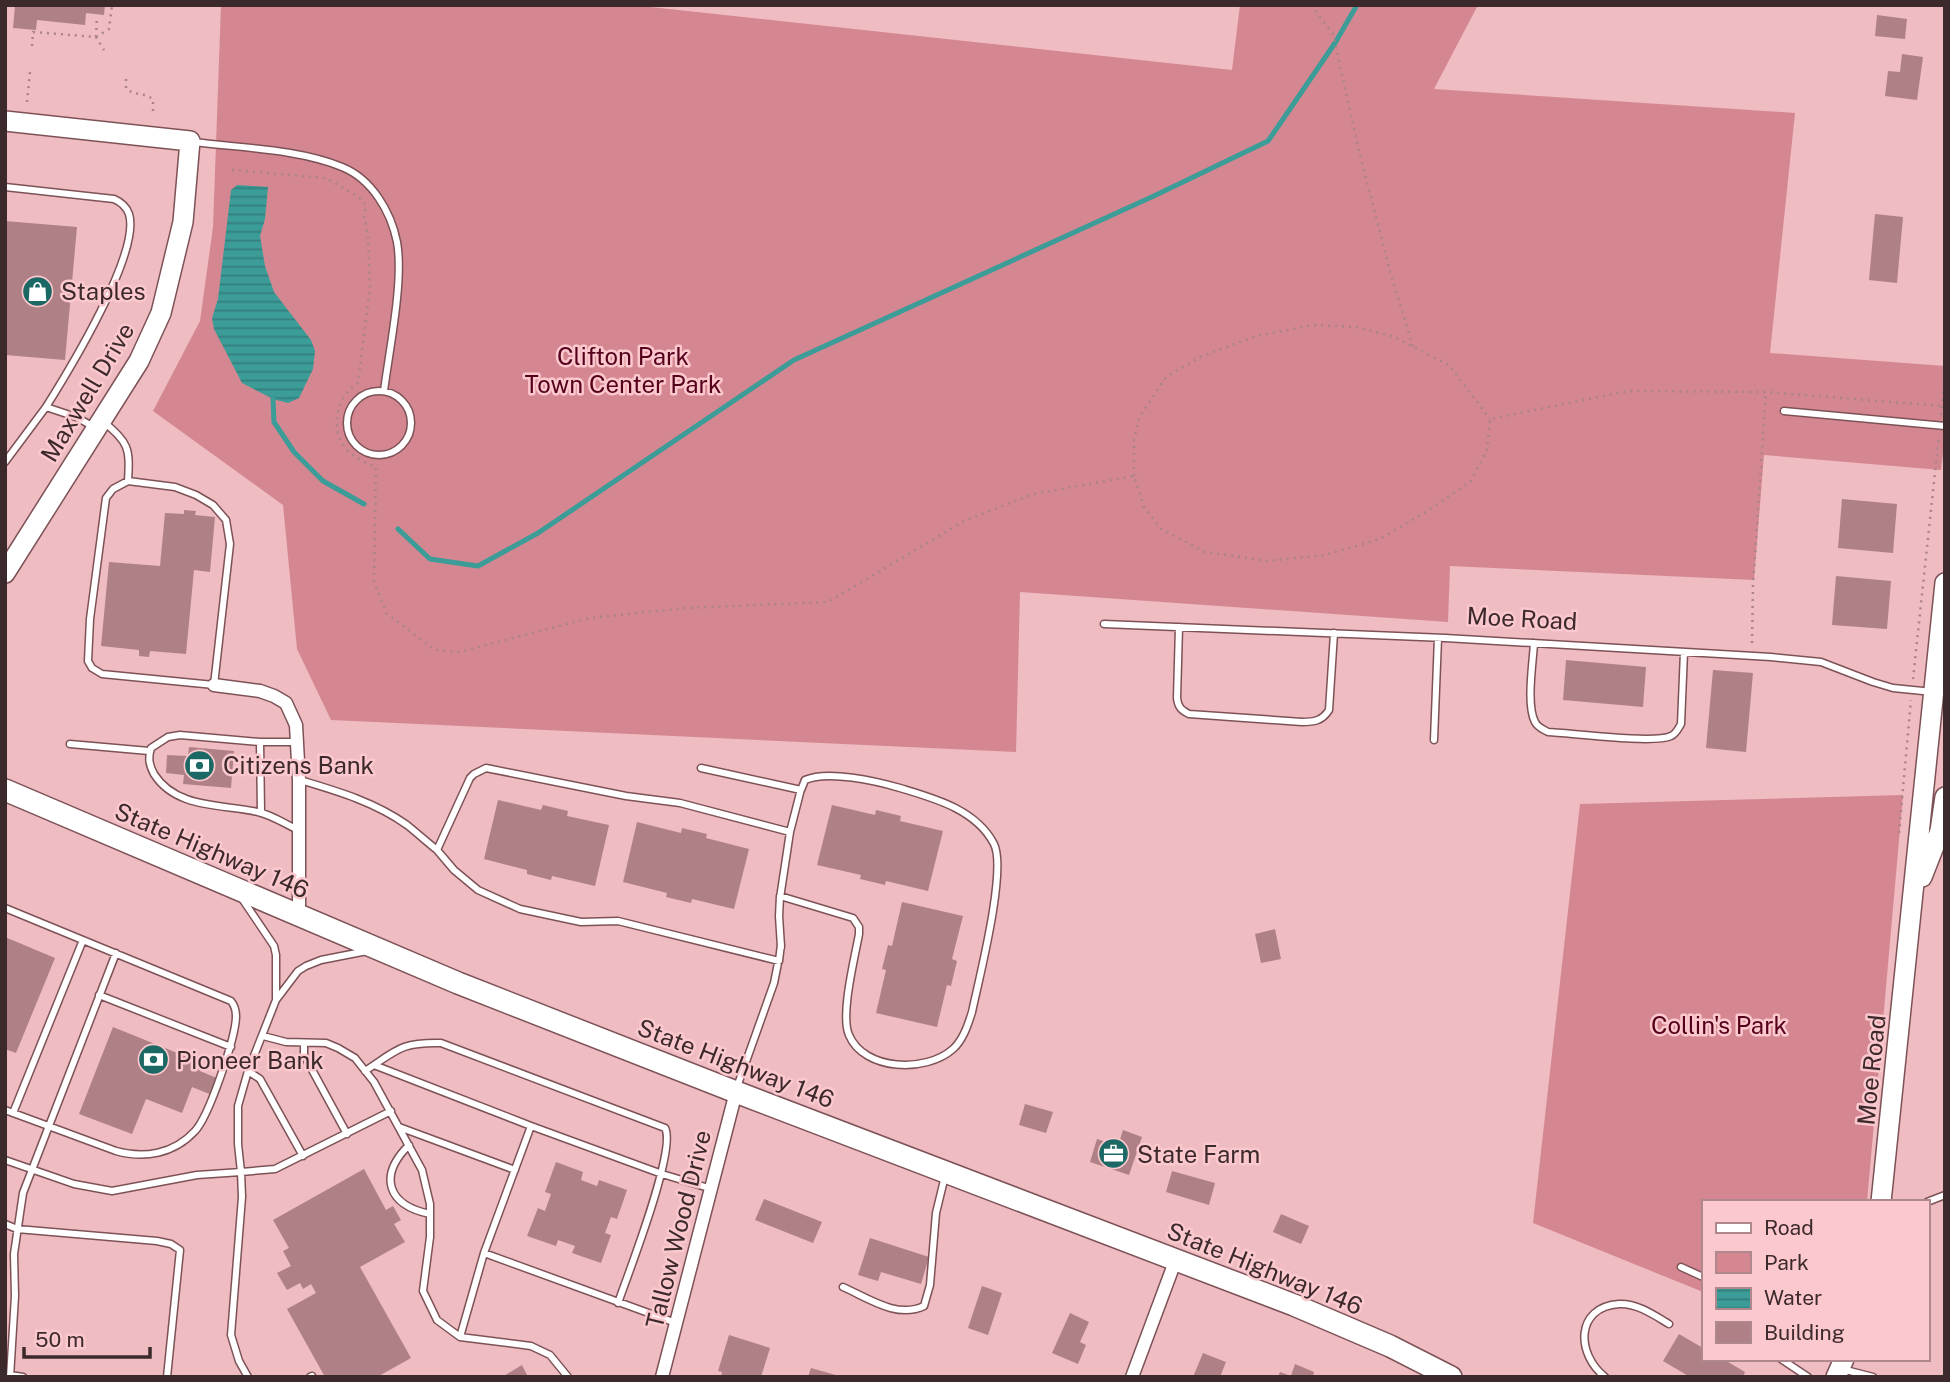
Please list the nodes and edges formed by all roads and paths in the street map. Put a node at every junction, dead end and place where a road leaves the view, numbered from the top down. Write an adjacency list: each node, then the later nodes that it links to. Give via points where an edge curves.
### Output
1 (112, 5): 4 (path, via 109,29)
2 (1311, 5): 15 (path, via 1333,34 1357,146)
3 (97, 17): 4 (path)
4 (96, 37): 5 (path, via 33,32); 6 (path)
5 (32, 46)
6 (104, 50)
7 (30, 72): 9 (path)
8 (126, 79): 10 (path, via 126,89 153,99)
9 (27, 102)
10 (153, 113)
11 (5, 121): 12 (street)
12 (190, 141): 17 (lane, via 318,159 343,167 371,188 391,219 397,244 397,286); 23 (street, Maxwell Drive, via 183,222 161,313 139,361)
13 (232, 170): 26 (path, via 326,178 366,205 370,288 358,383 346,390 339,405 338,431 346,449 376,467 374,581 386,613 435,649 459,653 590,618 685,608 828,602 964,521 1033,494)
14 (5, 187): 20 (lane, via 114,199 130,217 114,282 89,336)
15 (1413, 347): 22 (path, via 1448,365); 26 (path, via 1356,327 1314,325 1256,336 1200,357 1166,377 1139,418)
16 (1945, 378): 19 (path)
17 (384, 391): 17 (lane, via 354,402 346,423 354,444 374,455 393,452 411,429 402,401)
18 (1766, 392): 19 (path); 22 (path, via 1628,391); 36 (path)
19 (1942, 406): 24 (path)
20 (46, 407): 23 (lane); 25 (lane)
21 (1784, 411): 24 (lane)
22 (1490, 419): 26 (path, via 1487,450 1471,481 1380,539 1325,555 1268,561 1205,552 1161,529 1144,507)
23 (99, 424): 27 (lane, via 125,444 130,454); 28 (street, Maxwell Drive)
24 (1942, 426): 38 (path)
25 (5, 462)
26 (1134, 476)
27 (128, 481): 37 (lane, via 197,495 226,520 230,544); 37 (lane, via 113,488 106,498 88,661 102,674)
28 (5, 573)
29 (1945, 583): 39 (street, Moe Road)
30 (1104, 624): 31 (lane, Moe Road)
31 (1179, 627): 32 (lane, Moe Road); 32 (lane, via 1177,698 1184,712 1302,722 1316,722 1329,710)
32 (1335, 633): 33 (lane, Moe Road)
33 (1438, 638): 34 (lane, Moe Road); 40 (lane)
34 (1534, 643): 35 (lane, Moe Road); 35 (lane, via 1531,708 1537,726 1548,732 1651,739 1672,736 1681,724)
35 (1684, 652): 36 (lane, Moe Road)
36 (1752, 656): 38 (lane, Moe Road, via 1821,662 1873,682)
37 (214, 685): 41 (street, via 260,691 286,703 296,725)
38 (1912, 690): 39 (lane, Moe Road); 53 (path)
39 (1939, 693): 57 (street, Moe Road)
40 (1434, 740)
41 (297, 742): 42 (lane); 46 (street)
42 (260, 743): 44 (lane, via 180,735 168,737); 50 (lane)
43 (70, 744): 44 (lane)
44 (149, 751): 50 (lane, via 151,768 174,794)
45 (701, 768): 48 (lane)
46 (299, 780): 51 (street); 54 (lane, via 378,808)
47 (5, 790): 55 (main road, State Highway 146)
48 (801, 790): 52 (lane); 56 (lane, via 805,780 814,776 893,786 950,805 974,820 995,845 995,897 972,1012 952,1050 934,1060 903,1065 877,1061 856,1048 845,1020 857,923)
49 (1945, 797): 57 (street, via 1940,831)
50 (261, 813): 51 (lane)
51 (298, 830): 59 (street)
52 (790, 832): 54 (lane, via 680,803 486,768 470,778); 56 (lane)
53 (1899, 842)
54 (437, 850): 63 (lane, via 478,890 520,909 581,922 618,921)
55 (236, 890): 59 (main road, State Highway 146); 65 (lane, via 274,946)
56 (780, 896): 63 (lane)
57 (1914, 897): 89 (street, Moe Road)
58 (5, 908): 60 (lane)
59 (299, 916): 61 (main road, State Highway 146)
60 (83, 940): 62 (lane); 75 (lane)
61 (377, 949): 65 (lane, via 306,965); 72 (main road, State Highway 146)
62 (116, 953): 64 (lane); 68 (lane, via 231,1001 236,1019)
63 (779, 961): 72 (lane)
64 (99, 995): 68 (lane); 76 (lane)
65 (276, 1000): 66 (lane)
66 (263, 1036): 67 (lane); 70 (lane)
67 (304, 1043): 71 (lane, via 338,1048); 79 (lane, via 304,1055)
68 (230, 1048): 76 (lane, via 196,1130 158,1153 131,1155)
69 (374, 1065): 71 (lane); 77 (lane); 87 (lane, via 413,1043 441,1043 489,1060 661,1126 668,1135)
70 (248, 1071): 81 (lane, via 260,1079); 85 (lane, via 238,1106)
71 (366, 1071): 74 (lane)
72 (736, 1092): 86 (main road, State Highway 146); 88 (street, Tallow Wood Drive)
73 (5, 1110): 75 (lane)
74 (391, 1111): 78 (lane); 79 (lane)
75 (13, 1113): 76 (lane)
76 (48, 1126): 83 (lane)
77 (531, 1126): 84 (lane); 87 (lane)
78 (399, 1127): 80 (lane); 84 (lane)
79 (347, 1134): 81 (lane)
80 (409, 1145): 90 (lane, via 422,1170); 90 (lane, via 390,1170 390,1185 407,1205)
81 (303, 1156): 85 (lane, via 275,1169)
82 (5, 1160): 83 (lane)
83 (31, 1169): 85 (lane, via 112,1191); 92 (lane)
84 (515, 1170): 93 (lane)
85 (241, 1172): 108 (lane, via 231,1335)
86 (947, 1172): 94 (main road, State Highway 146); 97 (lane, via 936,1213 924,1306 893,1310)
87 (662, 1174): 88 (lane); 98 (lane)
88 (712, 1189): 99 (street, Tallow Wood Drive)
89 (1881, 1200)
90 (430, 1214): 101 (lane, via 423,1290 437,1320)
91 (5, 1224): 92 (lane)
92 (17, 1229): 104 (lane); 107 (lane, via 158,1241 180,1250)
93 (484, 1253): 98 (lane); 101 (lane)
94 (1176, 1259): 105 (main road, State Highway 146, via 1390,1346); 111 (street)
95 (1681, 1267): 96 (lane)
96 (1702, 1277)
97 (843, 1287)
98 (618, 1303): 99 (lane)
99 (676, 1323): 110 (street, Tallow Wood Drive)
100 (1670, 1324): 112 (lane, via 1632,1305 1603,1308 1591,1317 1583,1344 1595,1369)
101 (460, 1337): 109 (lane, via 531,1346 550,1355)
102 (1784, 1361): 113 (lane)
103 (1840, 1368): 114 (lane)
104 (10, 1376): 106 (lane)
105 (1449, 1376)
106 (23, 1377)
107 (167, 1377)
108 (248, 1377)
109 (568, 1377)
110 (662, 1377)
111 (1132, 1377)
112 (1605, 1377)
113 (1808, 1377)
114 (1873, 1377)

